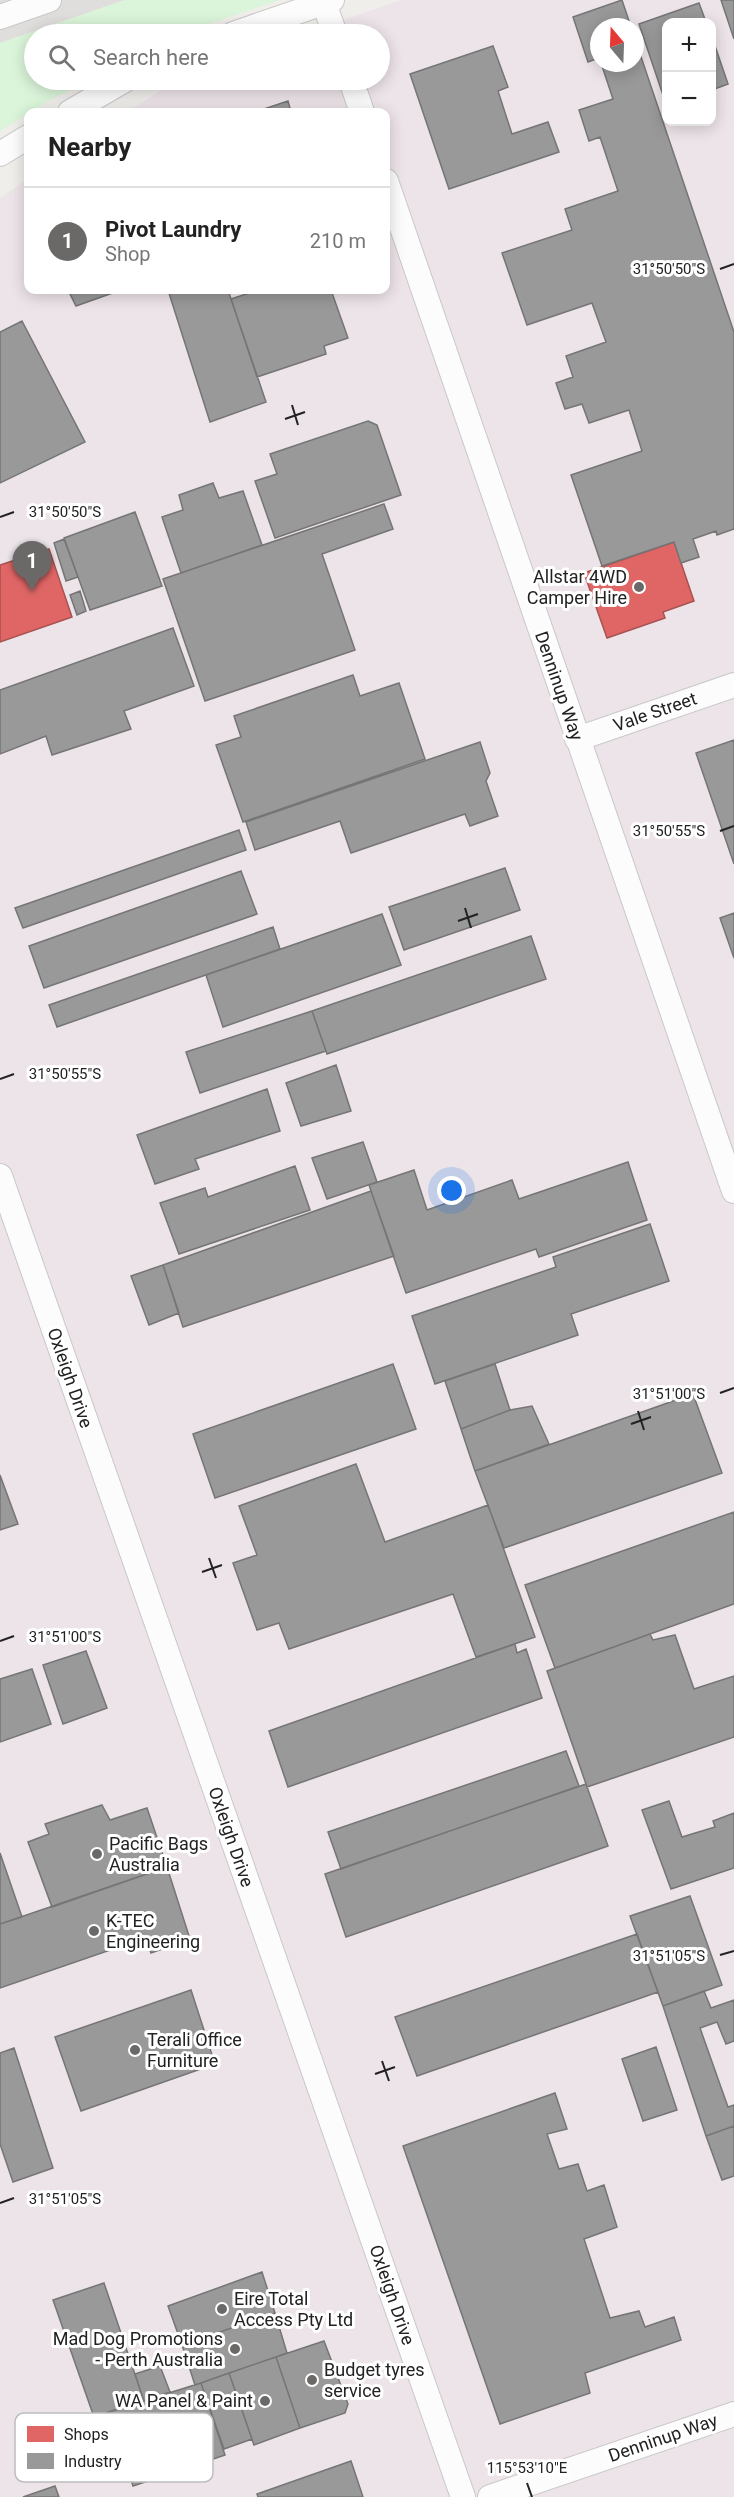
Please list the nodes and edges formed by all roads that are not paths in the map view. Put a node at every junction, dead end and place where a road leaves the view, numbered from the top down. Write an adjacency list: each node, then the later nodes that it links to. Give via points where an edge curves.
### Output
1 (49, 0): 3 (street)
2 (328, 1): 4 (street); 5 (street)
3 (0, 17)
4 (262, 24)
5 (333, 24)
6 (108, 90): 8 (street)
7 (354, 90): 9 (street)
8 (77, 108)
9 (361, 108)
10 (24, 139): 11 (street)
11 (0, 154)
12 (390, 193): 14 (street, Denninup Way)
13 (734, 685): 14 (street, Vale Street)
14 (577, 739): 16 (street, Denninup Way)
15 (0, 1176): 18 (street, Oxleigh Drive)
16 (734, 1191)
17 (734, 2414): 19 (street, Denninup Way)
18 (463, 2497)
19 (490, 2497)

